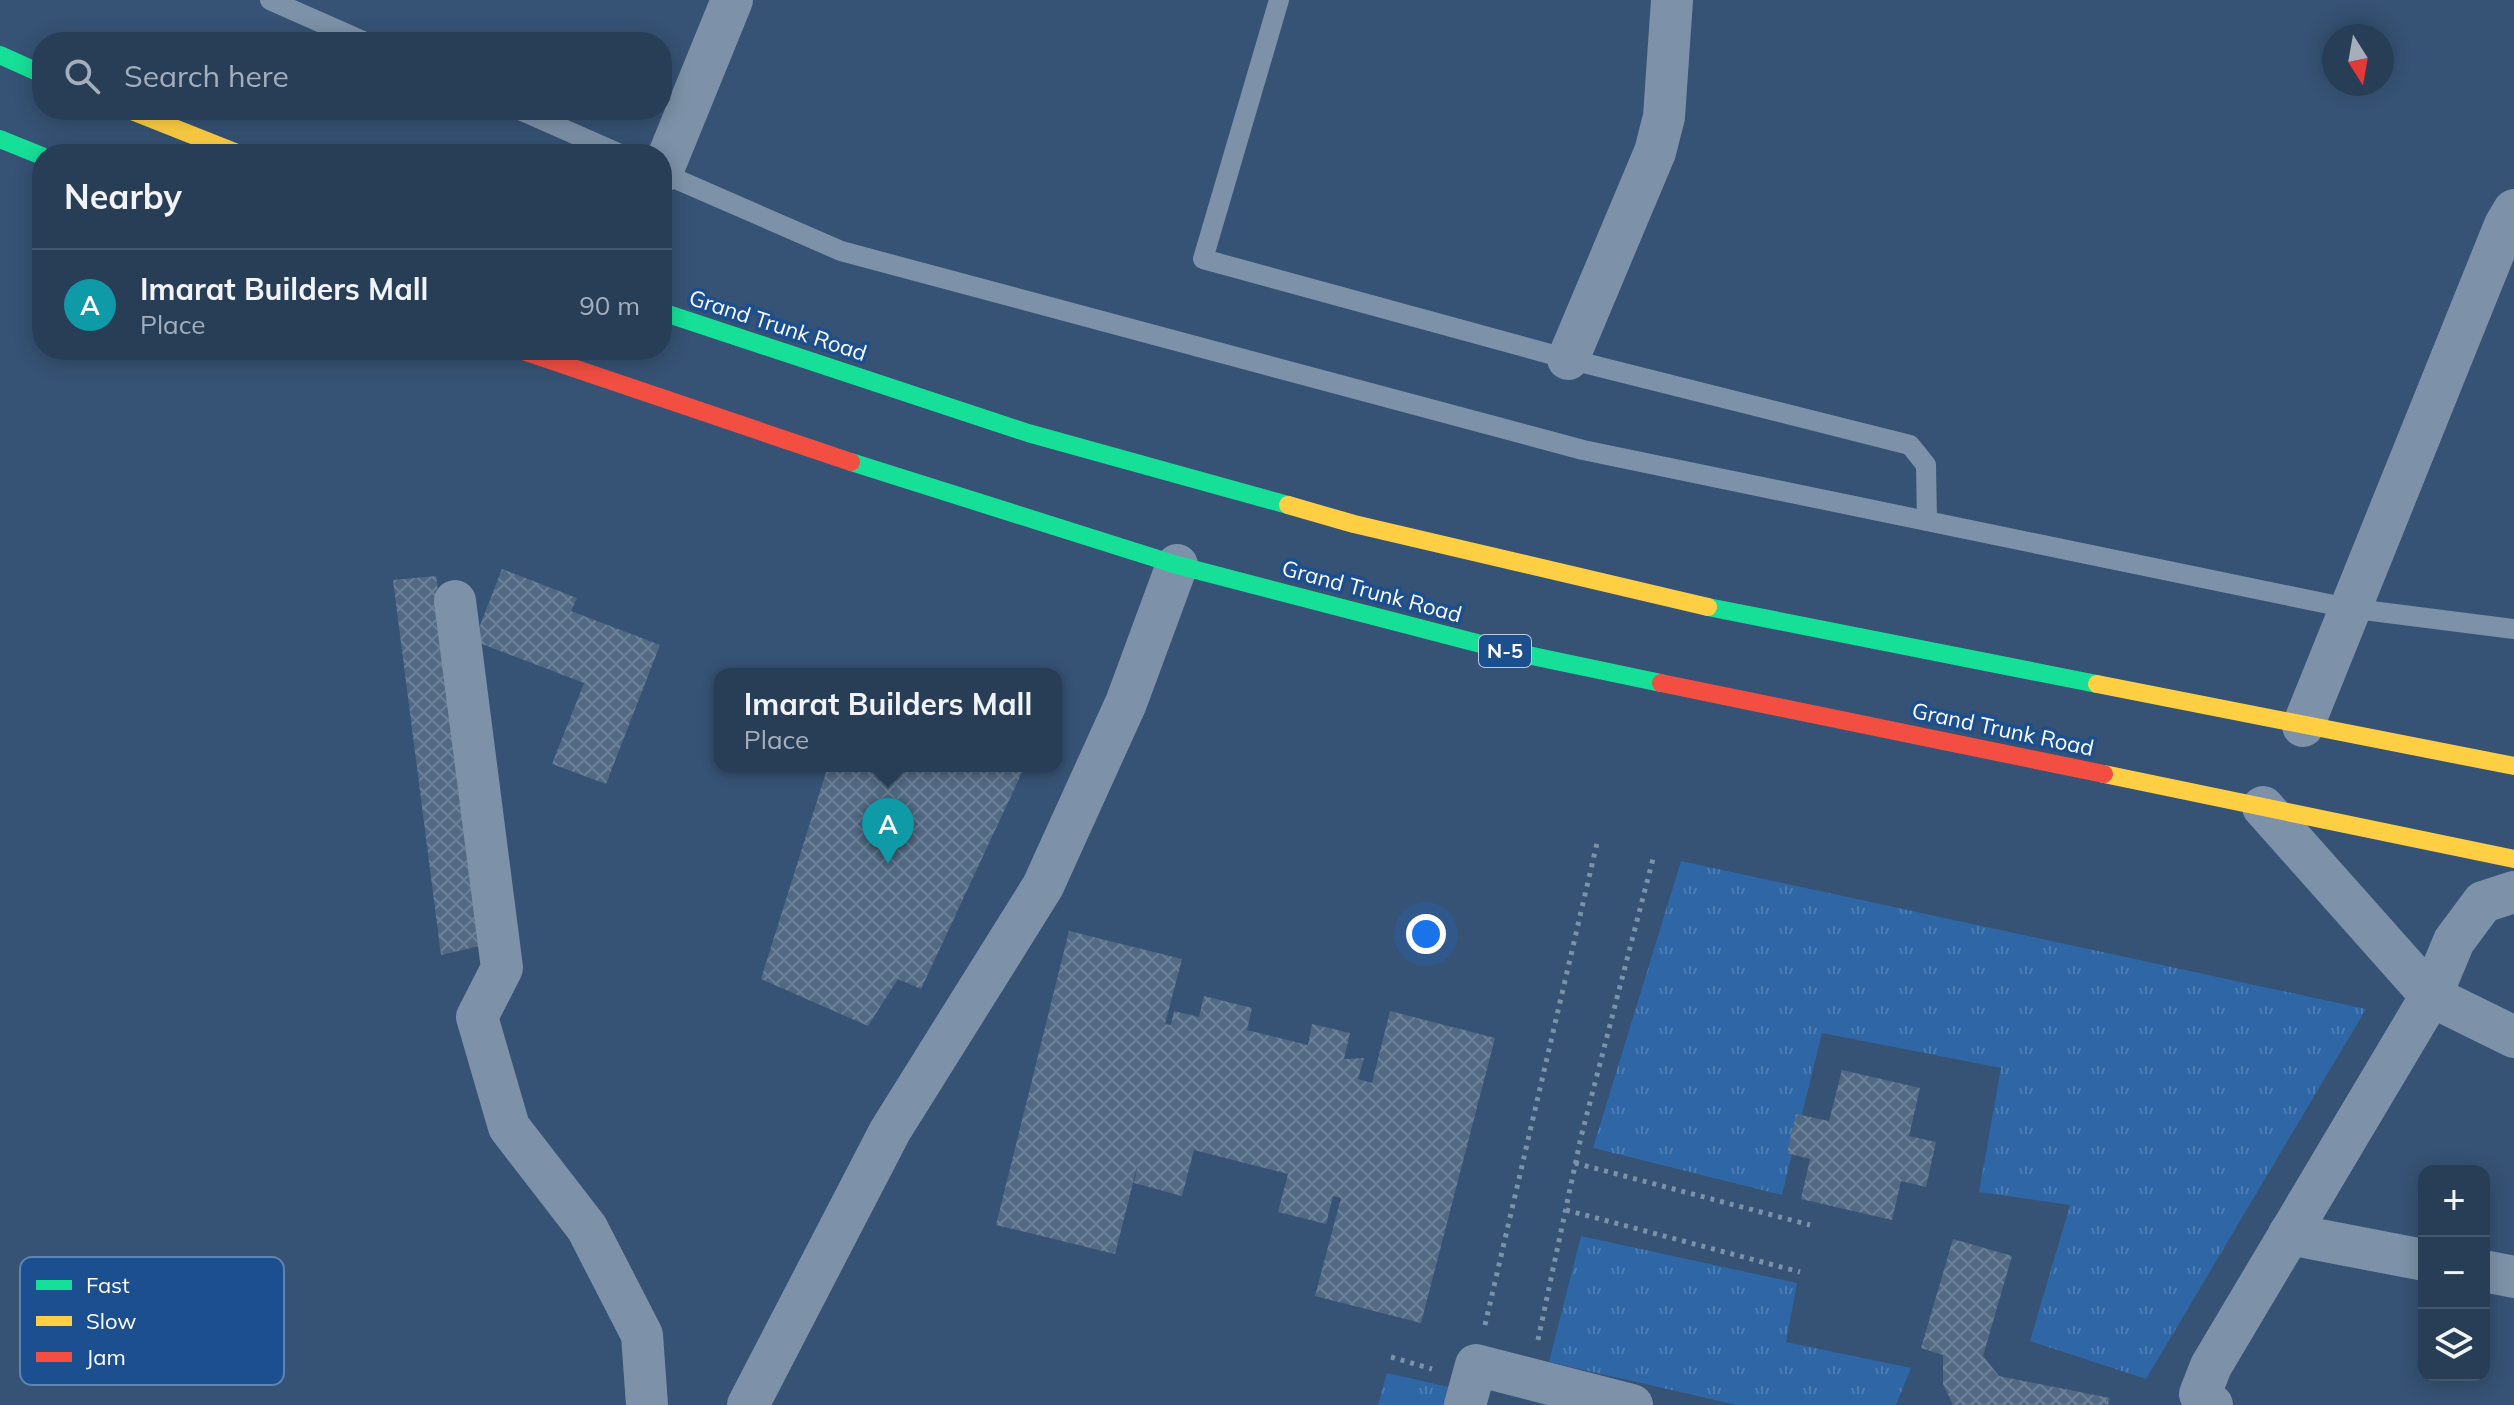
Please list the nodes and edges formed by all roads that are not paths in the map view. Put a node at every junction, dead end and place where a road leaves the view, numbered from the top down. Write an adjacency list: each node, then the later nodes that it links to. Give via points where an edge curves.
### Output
1 (270, 0): 5 (lane)
2 (732, 0): 13 (street)
3 (1279, 0): 18 (lane, via 1203,259)
4 (1672, 0): 18 (street, via 1664,117 1655,152)
5 (342, 32)
6 (0, 55): 7 (highway)
7 (32, 69)
8 (154, 120): 11 (highway)
9 (543, 120): 12 (lane)
10 (0, 139): 14 (highway)
11 (215, 144)
12 (597, 144)
13 (672, 147)
14 (32, 152)
15 (672, 176): 20 (lane, via 841,251 1583,450)
16 (2514, 210): 23 (street)
17 (672, 315): 25 (highway, Grand Trunk Road, via 1028,433 1354,524 1662,598)
18 (1568, 359): 20 (lane, via 1910,445 1926,465)
19 (549, 360): 21 (highway, Grand Trunk Road / N-5, via 783,441)
20 (1927, 521): 23 (lane)
21 (1177, 565): 27 (highway, Grand Trunk Road / N-5, via 1504,650); 38 (street, via 1126,703 1043,886 890,1131)
22 (455, 601): 37 (street, via 502,968 477,1017 509,1127 587,1228 642,1335)
23 (2348, 608): 24 (lane); 25 (street)
24 (2514, 629)
25 (2303, 726): 26 (highway, Grand Trunk Road)
26 (2514, 766)
27 (2263, 807): 28 (highway, Grand Trunk Road / N-5); 30 (street)
28 (2514, 859)
29 (2514, 892): 30 (street, via 2483,902 2454,941)
30 (2431, 996): 31 (street); 32 (street)
31 (2514, 1037)
32 (2289, 1234): 33 (street); 36 (street, via 2211,1366)
33 (2418, 1259)
34 (2490, 1272): 35 (street)
35 (2514, 1277)
36 (2206, 1399)
37 (647, 1405)
38 (748, 1405)
39 (1465, 1405): 40 (street, via 1476,1365)
40 (1632, 1405)

